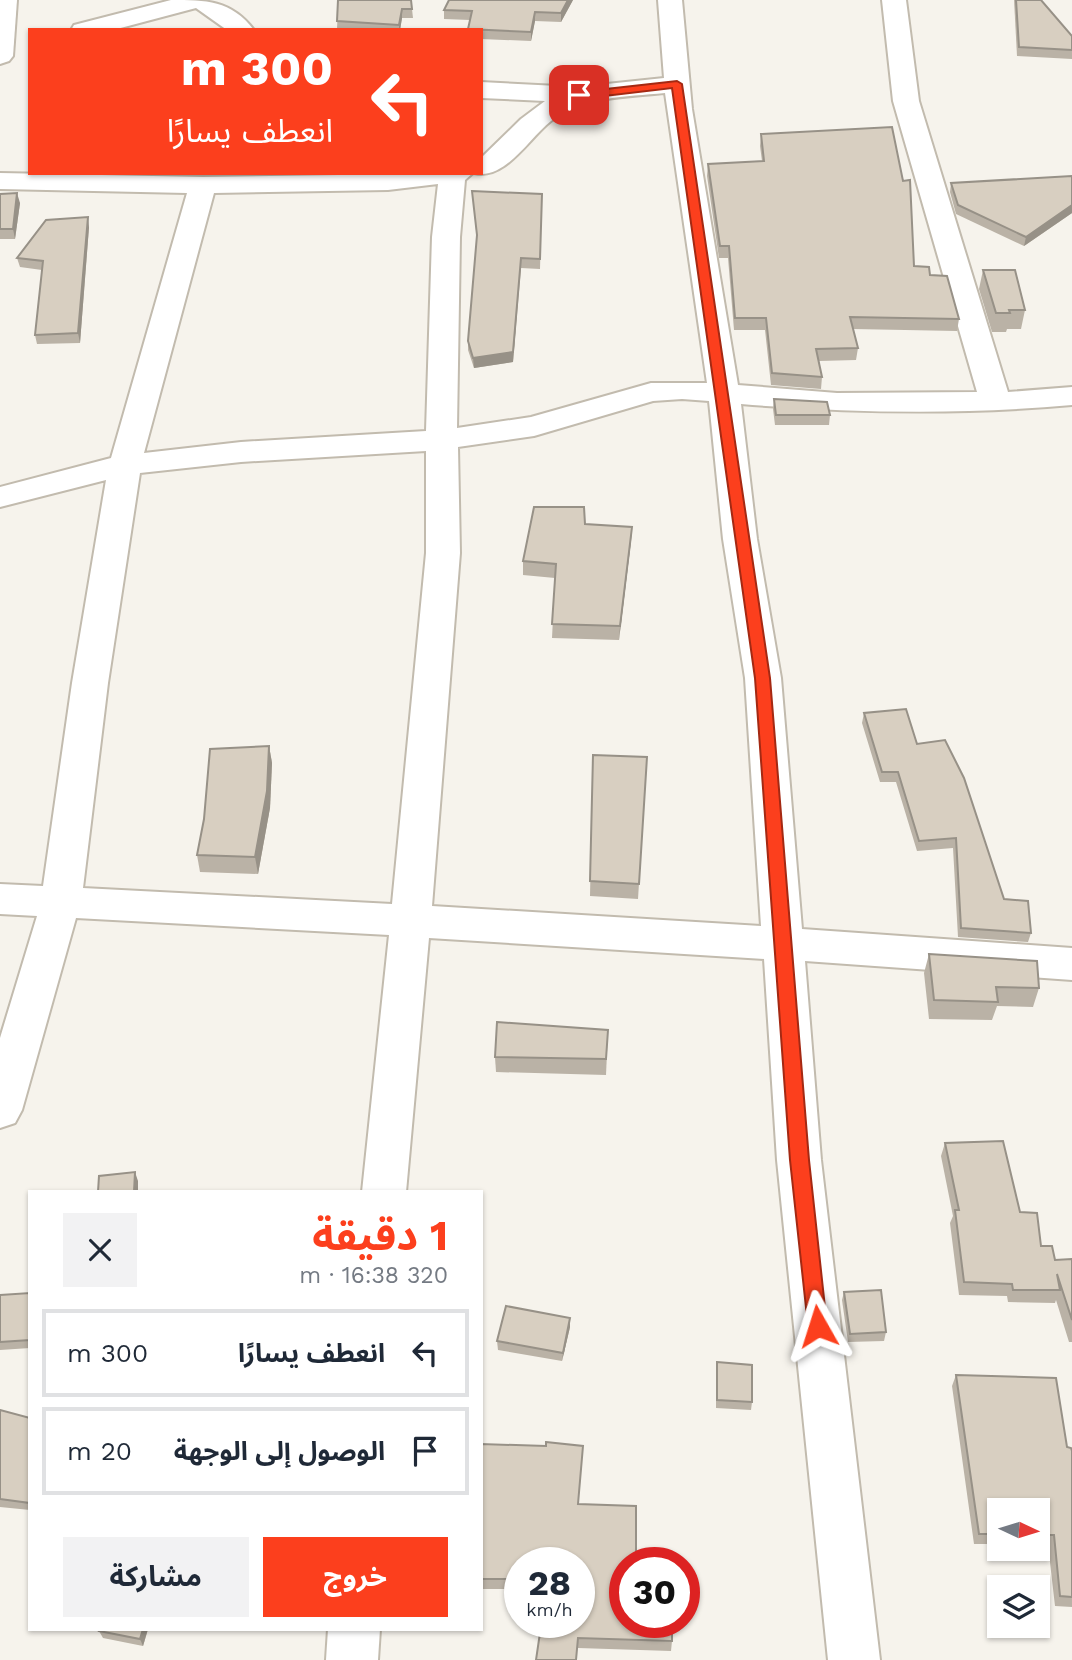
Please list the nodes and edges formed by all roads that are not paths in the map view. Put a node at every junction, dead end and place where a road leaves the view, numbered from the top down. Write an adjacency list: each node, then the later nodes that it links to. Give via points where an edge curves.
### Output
1 (5, 0): 7 (street)
2 (199, 0): 5 (street); 6 (street)
3 (670, 0): 8 (street)
4 (894, 0): 18 (street, via 906,101)
5 (91, 28)
6 (240, 28)
7 (7, 51)
8 (677, 84): 10 (street); 16 (street)
9 (483, 90): 10 (street)
10 (579, 95): 11 (street, via 556,103 537,117)
11 (483, 166)
12 (442, 175): 15 (street, via 388,182)
13 (464, 175): 19 (street, via 445,250)
14 (0, 181): 15 (street)
15 (203, 185): 20 (street)
16 (723, 395): 18 (street, via 837,402); 19 (street, via 651,392 534,426); 25 (street, via 762,678)
17 (1072, 396): 18 (street)
18 (995, 401)
19 (442, 440): 20 (street, via 241,452); 24 (street, via 443,553)
20 (125, 465): 21 (street); 23 (street)
21 (0, 497)
22 (0, 900): 23 (street)
23 (61, 902): 24 (street); 27 (street)
24 (409, 920): 25 (street); 28 (street)
25 (784, 943): 26 (street); 31 (street, via 799,1160)
26 (1072, 964)
27 (0, 1110)
28 (384, 1190)
29 (354, 1631): 30 (street)
30 (352, 1660)
31 (854, 1660)

